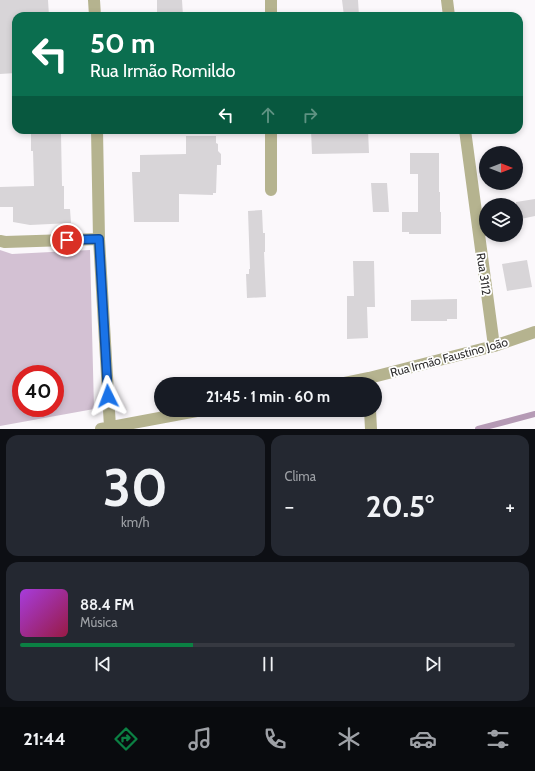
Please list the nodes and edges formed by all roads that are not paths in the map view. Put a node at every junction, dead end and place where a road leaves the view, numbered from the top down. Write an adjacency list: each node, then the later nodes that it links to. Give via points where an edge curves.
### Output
1 (94, 0): 4 (street)
2 (272, 0): 5 (street)
3 (447, 0): 6 (street)
4 (95, 12)
5 (271, 12)
6 (448, 12)
7 (97, 134): 11 (street)
8 (271, 134): 10 (street)
9 (466, 134): 14 (street, Rua 3112)
10 (271, 190)
11 (99, 239): 12 (street); 18 (street)
12 (0, 241)
13 (535, 332): 14 (street, Rua Irmão Faustino João)
14 (494, 346): 15 (street, Rua Irmão Faustino João)
15 (382, 377)
16 (164, 417): 18 (street)
17 (370, 417): 19 (street)
18 (105, 428)
19 (371, 429)

